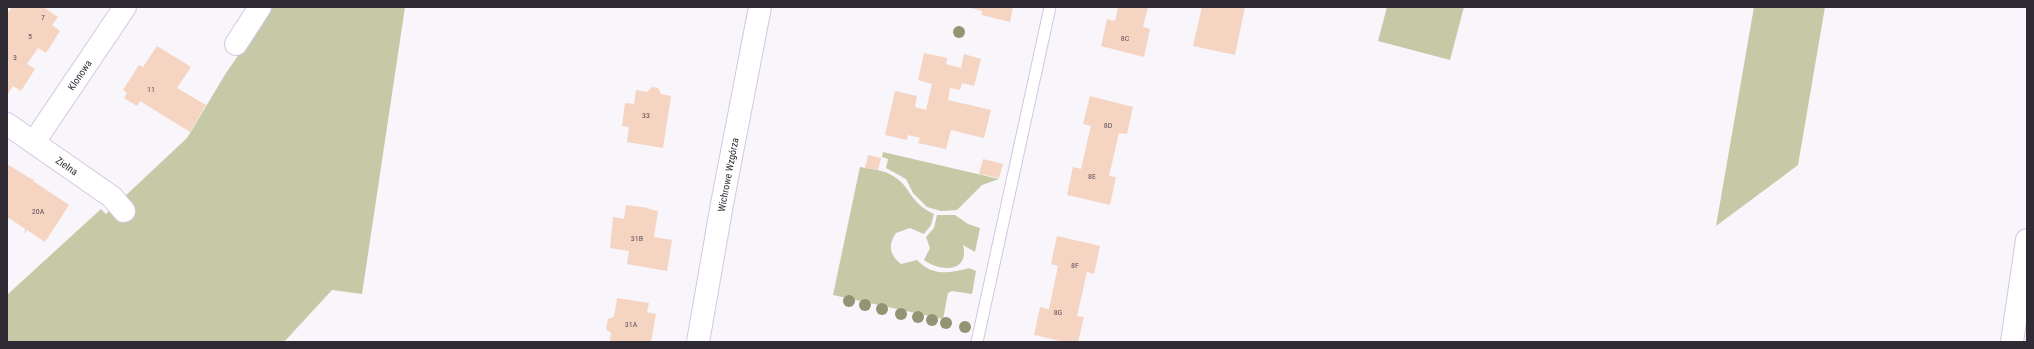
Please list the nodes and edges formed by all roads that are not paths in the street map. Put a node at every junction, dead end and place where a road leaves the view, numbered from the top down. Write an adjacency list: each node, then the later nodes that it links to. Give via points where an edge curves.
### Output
1 (125, 7): 7 (street, Klonowa)
2 (260, 7): 5 (street)
3 (760, 7): 10 (street, Wichrowe Wzgórza)
4 (1050, 7): 11 (lane)
5 (236, 44)
6 (7, 124): 7 (street, Zielna)
7 (34, 142): 8 (street, Zielna, via 112,197)
8 (124, 211)
9 (2027, 240): 12 (street)
10 (698, 342)
11 (977, 342)
12 (2012, 342)

